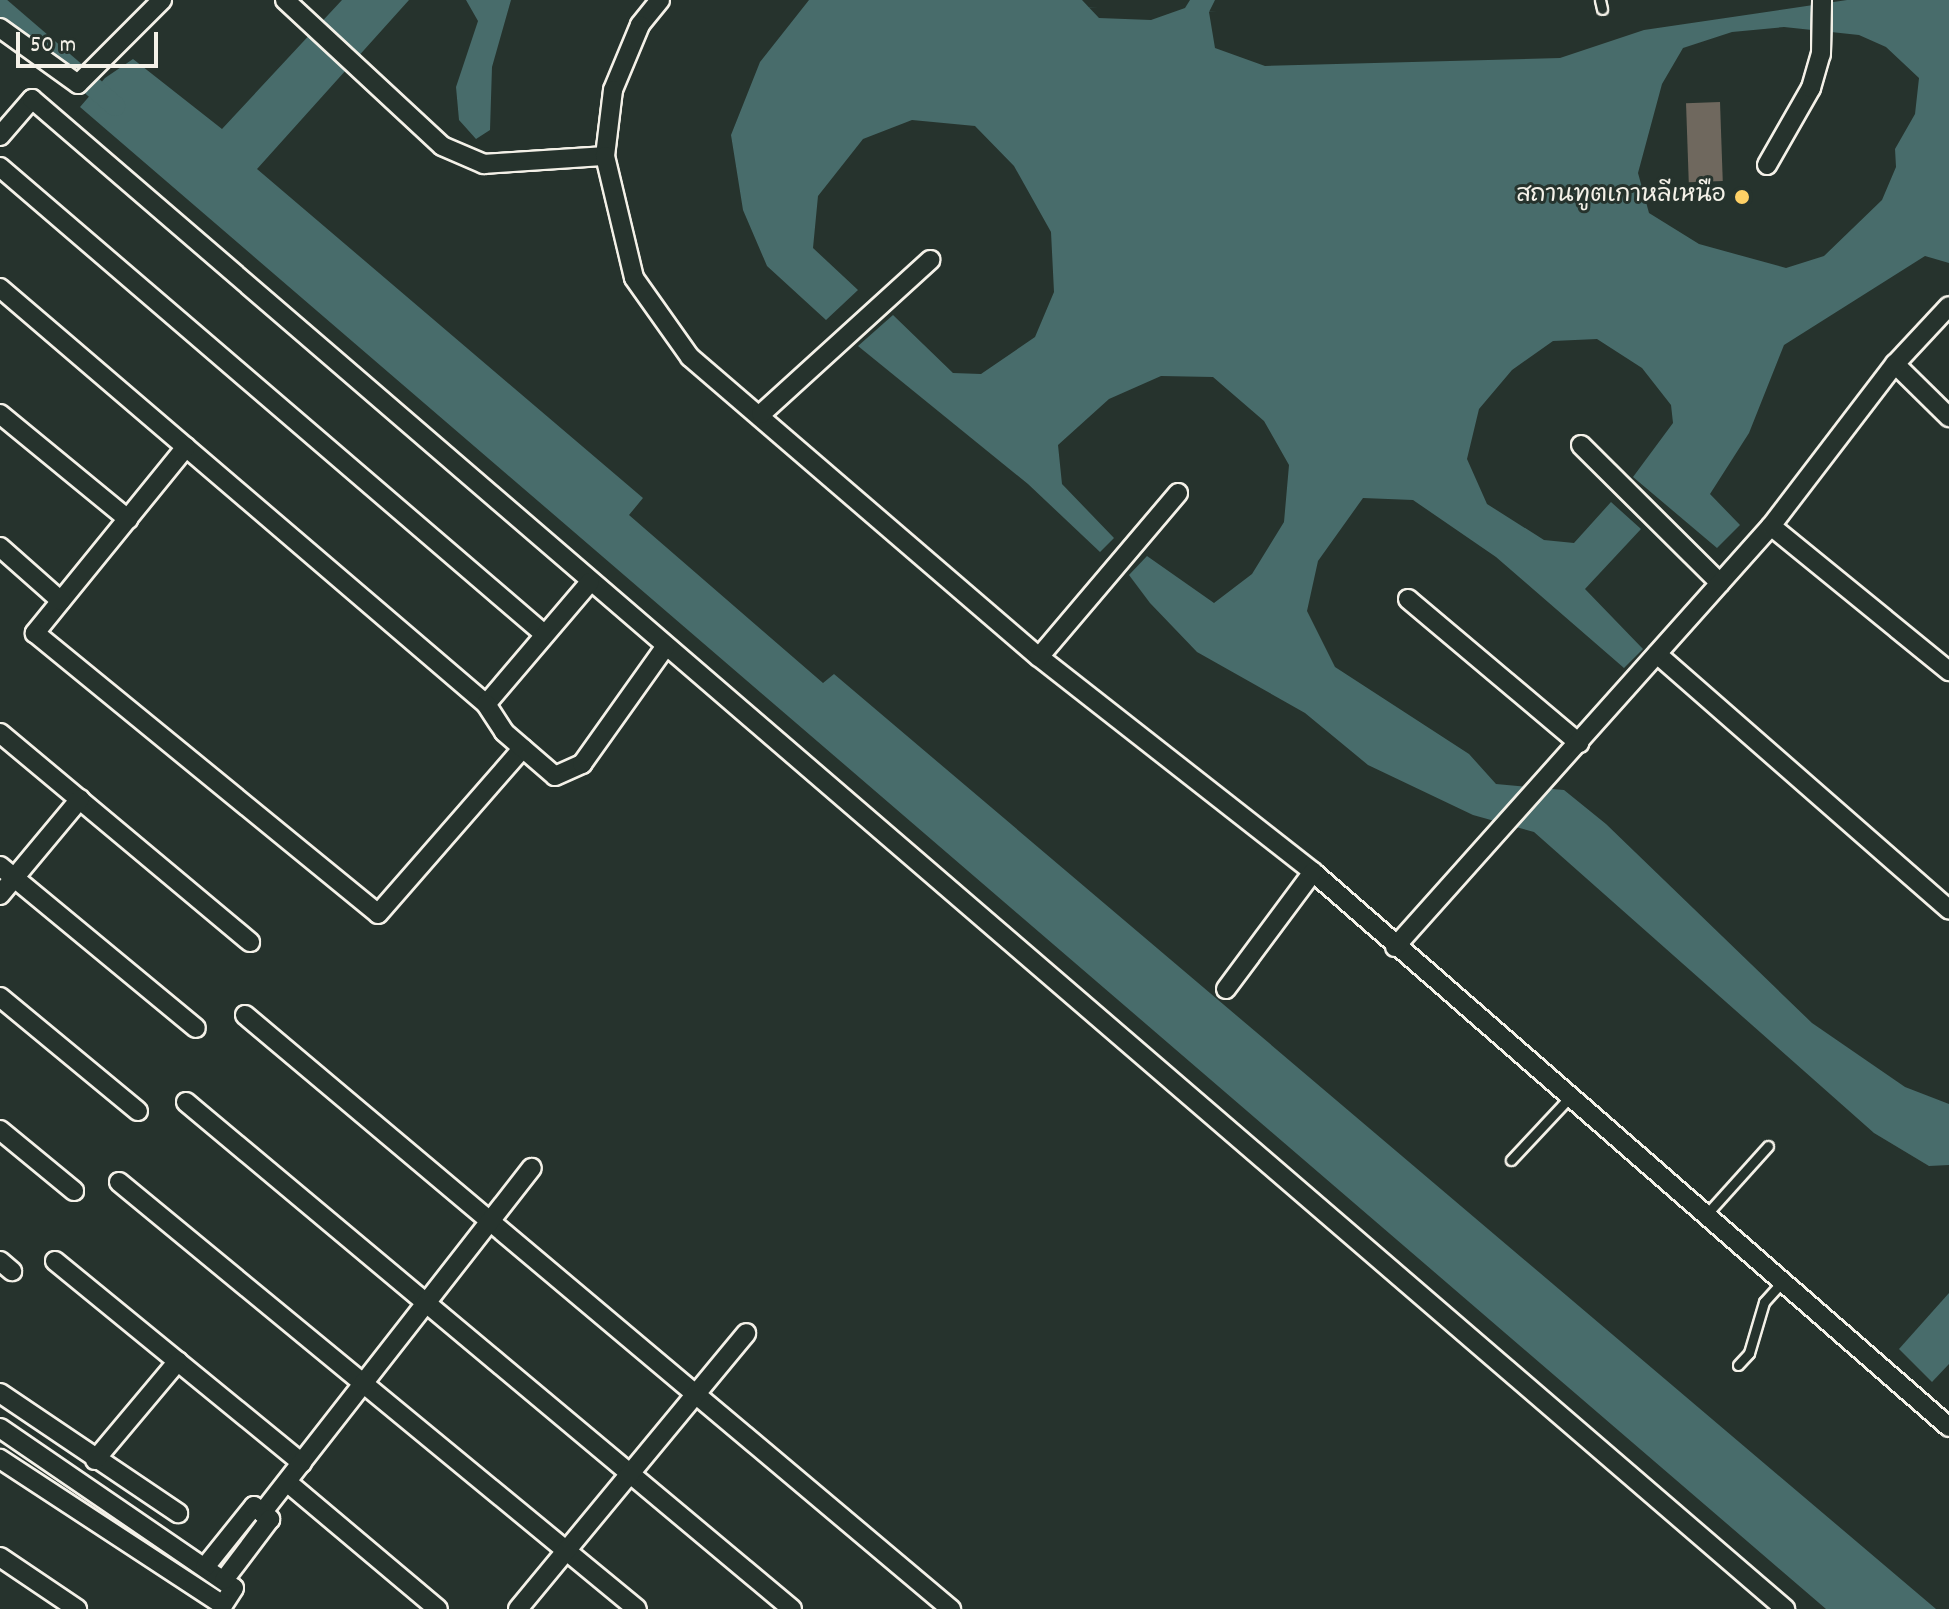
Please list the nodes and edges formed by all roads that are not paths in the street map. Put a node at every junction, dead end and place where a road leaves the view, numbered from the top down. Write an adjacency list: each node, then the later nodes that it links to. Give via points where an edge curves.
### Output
1 (162, 0): 5 (street, via 78,84)
2 (285, 0): 7 (street, via 442,146 484,164)
3 (660, 0): 7 (street, via 640,25 613,90)
4 (1822, 0): 8 (street, via 1821,54 1811,88)
5 (0, 28)
6 (0, 136): 23 (street, via 32,99)
7 (605, 156): 15 (street, via 634,278 690,357)
8 (1767, 165)
9 (4, 179): 27 (street)
10 (930, 260): 15 (street)
11 (0, 288): 18 (street)
12 (1949, 306): 13 (street)
13 (1895, 364): 16 (street); 21 (street)
14 (0, 414): 20 (street)
15 (761, 414): 30 (street)
16 (1949, 417)
17 (1581, 445): 24 (street)
18 (186, 447): 20 (street); 32 (street)
19 (1178, 493): 30 (street)
20 (128, 519): 26 (street)
21 (1771, 526): 24 (street); 31 (street)
22 (0, 547): 26 (street)
23 (590, 582): 27 (street); 28 (street)
24 (1720, 583): 29 (street)
25 (1408, 599): 34 (street)
26 (61, 601): 35 (street, via 35,633 378,914)
27 (544, 634): 32 (street)
28 (665, 647): 35 (street, via 582,764 555,776); 86 (street)
29 (1657, 654): 34 (street); 40 (street)
30 (1039, 657): 38 (street)
31 (1949, 671)
32 (486, 704): 35 (street, via 504,732)
33 (0, 733): 36 (street)
34 (1579, 743): 42 (street)
35 (523, 748)
36 (80, 799): 37 (street); 41 (street)
37 (7, 872): 39 (street); 46 (street)
38 (1313, 872): 42 (street); 43 (street)
39 (0, 895)
40 (1949, 910)
41 (250, 942)
42 (1395, 947): 47 (street)
43 (1226, 989)
44 (0, 997): 49 (street)
45 (245, 1015): 57 (street)
46 (196, 1028)
47 (1569, 1098): 52 (lane); 56 (street)
48 (186, 1102): 60 (street)
49 (138, 1111)
50 (0, 1130): 55 (street)
51 (1768, 1146): 56 (lane)
52 (1511, 1160)
53 (532, 1168): 57 (street)
54 (119, 1182): 64 (street)
55 (74, 1191)
56 (1705, 1216): 59 (street)
57 (490, 1222): 60 (street); 66 (street)
58 (55, 1261): 62 (street)
59 (1781, 1283): 63 (lane, via 1764,1302 1749,1353); 67 (street)
60 (426, 1304): 64 (street); 72 (street)
61 (746, 1333): 66 (street)
62 (178, 1361): 70 (street); 71 (street)
63 (1738, 1365)
64 (363, 1385): 71 (street); 76 (street)
65 (0, 1393): 70 (street)
66 (695, 1397): 72 (street); 85 (street)
67 (1949, 1427)
68 (0, 1428): 78 (street)
69 (0, 1459): 79 (street, via 223,1605 234,1588)
70 (95, 1460): 74 (street)
71 (302, 1463): 73 (street)
72 (631, 1475): 76 (street); 84 (street)
73 (287, 1482): 75 (street); 81 (street)
74 (178, 1513)
75 (262, 1513): 78 (street, via 254,1506); 79 (street, via 270,1519)
76 (567, 1551): 82 (street); 83 (street)
77 (0, 1557): 80 (street)
78 (205, 1567): 79 (street)
79 (224, 1580)
80 (77, 1609)
81 (438, 1609)
82 (518, 1609)
83 (637, 1609)
84 (792, 1609)
85 (951, 1609)
86 (1785, 1609)

